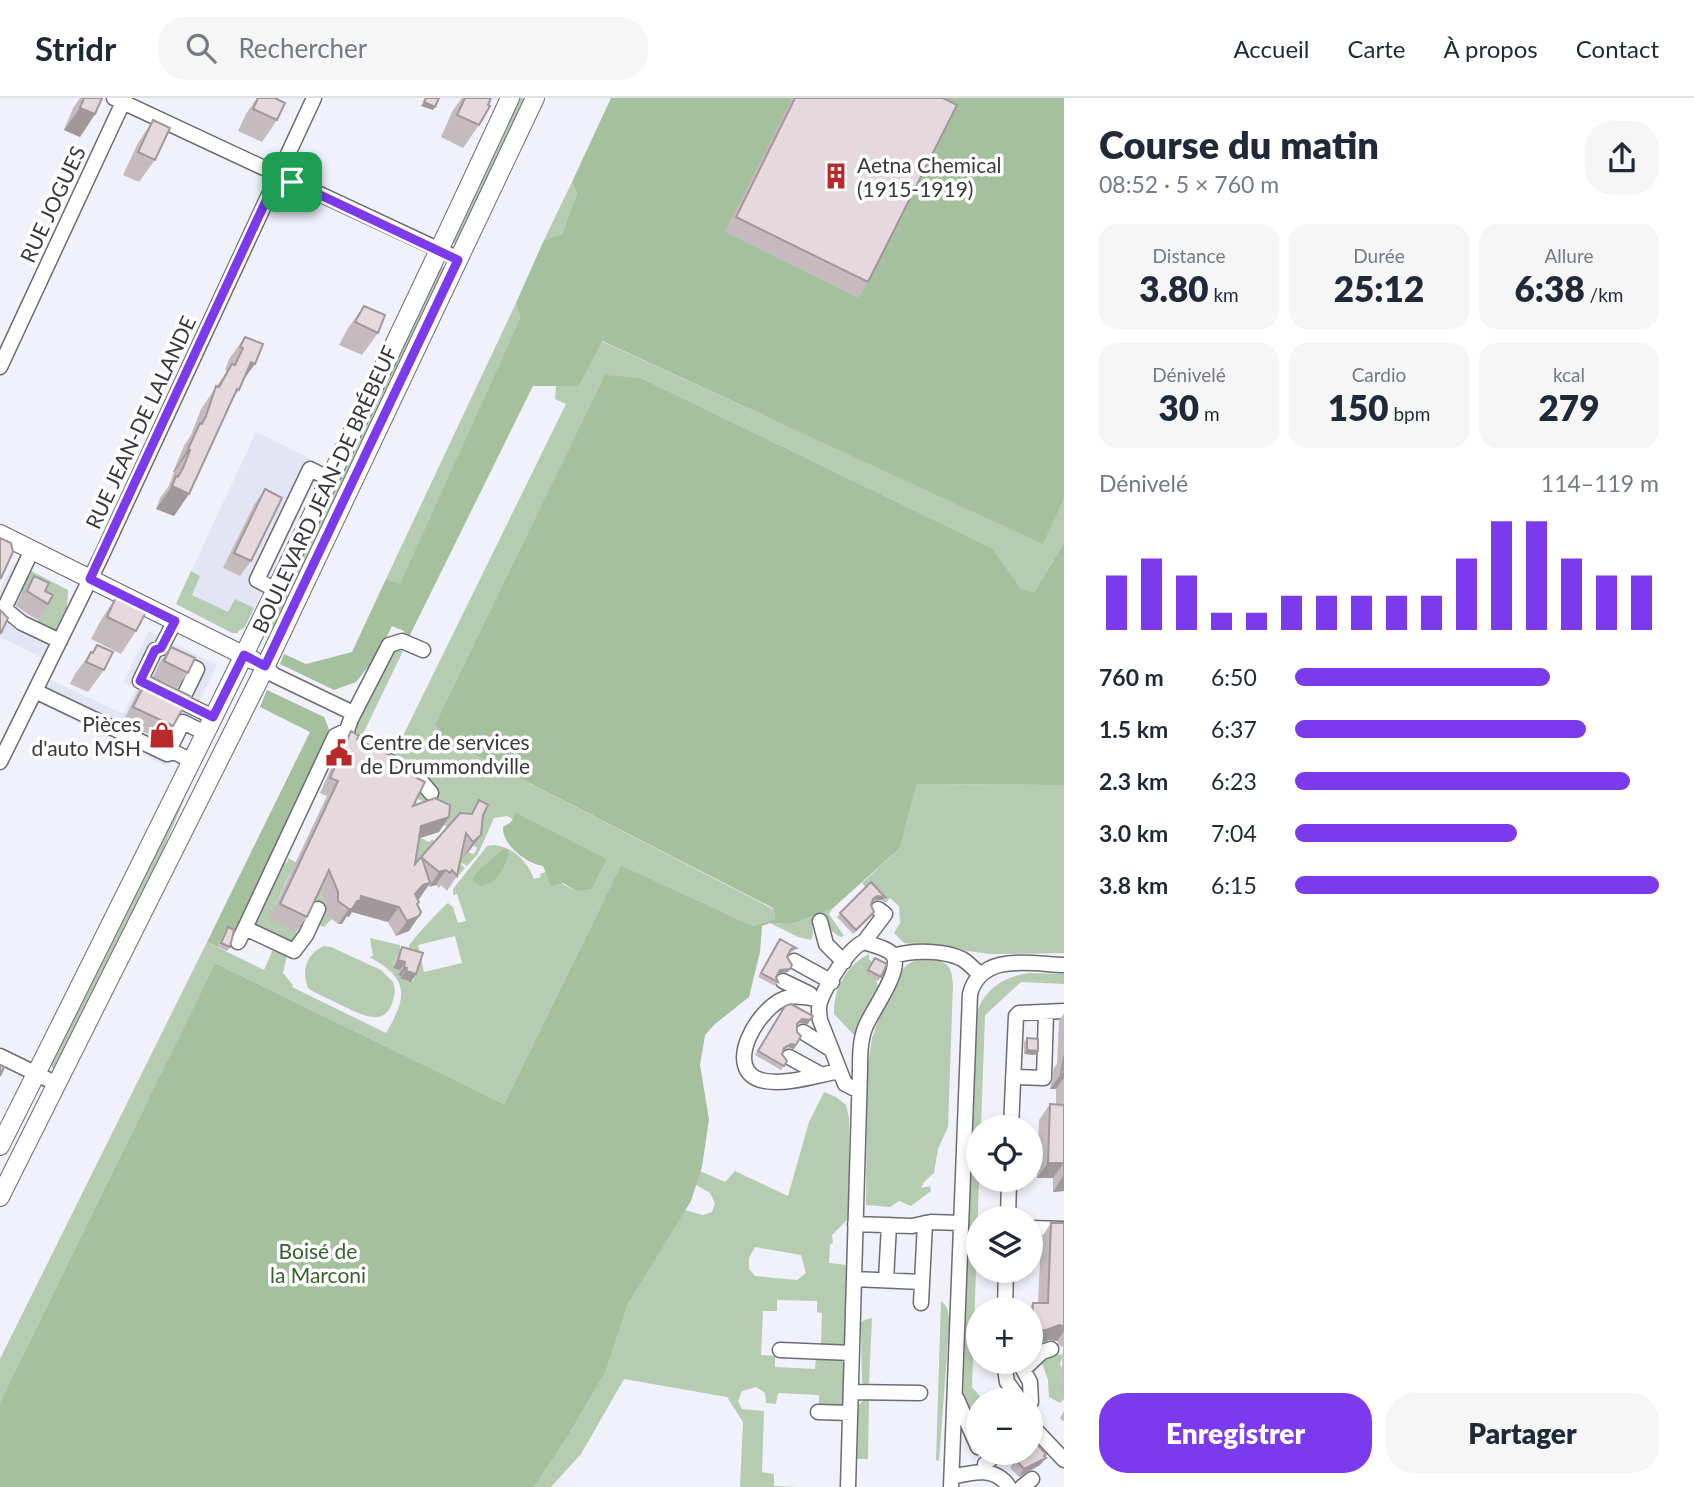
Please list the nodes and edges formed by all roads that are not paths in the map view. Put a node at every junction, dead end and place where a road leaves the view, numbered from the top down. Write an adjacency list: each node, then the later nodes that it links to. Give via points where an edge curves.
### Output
1 (314, 98): 5 (street, RUE JEAN-DE LALANDE)
2 (510, 98): 6 (main road, BOULEVARD JEAN-DE BRÉBEUF)
3 (535, 98): 7 (main road, BOULEVARD JEAN-DE BRÉBEUF)
4 (121, 100): 5 (street); 8 (street, RUE JOGUES)
5 (278, 175): 6 (street); 14 (street, RUE JEAN-DE LALANDE)
6 (440, 250): 7 (street); 9 (main road, BOULEVARD JEAN-DE BRÉBEUF)
7 (458, 260): 21 (main road, BOULEVARD JEAN-DE BRÉBEUF)
8 (0, 367)
9 (330, 479): 10 (street, via 310,469); 12 (main road, BOULEVARD JEAN-DE BRÉBEUF)
10 (283, 526): 12 (street); 15 (street, via 257,580)
11 (0, 534): 13 (main road)
12 (302, 536): 15 (main road, BOULEVARD JEAN-DE BRÉBEUF)
13 (32, 550): 14 (main road); 17 (street, via 4,610)
14 (90, 579): 16 (main road); 17 (street, RUE JEAN-DE LALANDE)
15 (276, 590): 20 (main road, BOULEVARD JEAN-DE BRÉBEUF)
16 (175, 621): 18 (street); 20 (main road)
17 (60, 641): 22 (street, RUE JEAN-DE LALANDE)
18 (161, 648): 23 (street, via 197,669); 23 (street, via 155,650 140,681)
19 (423, 650): 24 (street, via 402,641 388,645)
20 (244, 655): 21 (main road); 25 (main road, BOULEVARD JEAN-DE BRÉBEUF)
21 (265, 666): 24 (street, via 276,676); 55 (main road, BOULEVARD JEAN-DE BRÉBEUF)
22 (35, 691): 27 (street); 29 (street, RUE JEAN-DE LALANDE)
23 (181, 702): 25 (street)
24 (353, 713): 26 (street)
25 (209, 725): 27 (street, via 183,722); 28 (main road, BOULEVARD JEAN-DE BRÉBEUF)
26 (346, 730): 30 (street, via 360,746 415,774); 34 (street, via 335,736 288,852)
27 (167, 754): 28 (street, via 174,752)
28 (192, 761): 52 (main road, BOULEVARD JEAN-DE BRÉBEUF)
29 (0, 762)
30 (431, 793)
31 (318, 909): 34 (street, via 294,951)
32 (878, 909): 35 (street, via 885,914)
33 (820, 921): 39 (street, via 826,944)
34 (245, 928): 36 (street)
35 (862, 935): 37 (street); 39 (street)
36 (238, 942)
37 (894, 956): 41 (street, via 913,952 949,955 964,960); 56 (street, via 895,968 862,1040)
38 (794, 961): 43 (street)
39 (844, 962): 43 (street)
40 (1064, 965): 41 (street, via 996,965)
41 (979, 974): 61 (street, via 968,1004)
42 (783, 981): 44 (street)
43 (832, 982): 44 (street)
44 (821, 1000): 48 (street, via 820,1020); 53 (street, via 801,996 780,1000 748,1036 744,1055 752,1076 765,1081)
45 (1064, 1011): 46 (street)
46 (1046, 1012): 54 (street, via 1016,1016); 54 (street, via 1044,1078)
47 (803, 1032): 48 (street)
48 (832, 1050): 51 (street)
49 (0, 1056): 52 (street)
50 (789, 1056): 53 (street)
51 (840, 1071): 53 (street); 56 (street, via 845,1084)
52 (36, 1074): 55 (street); 58 (main road, BOULEVARD JEAN-DE BRÉBEUF)
53 (820, 1074)
54 (1013, 1077): 57 (street)
55 (57, 1084): 59 (main road, BOULEVARD JEAN-DE BRÉBEUF)
56 (859, 1091): 62 (street)
57 (1011, 1115)
58 (0, 1146)
59 (0, 1197)
60 (925, 1223): 61 (street); 63 (street); 68 (street)
61 (961, 1223): 76 (street)
62 (855, 1224): 63 (street); 66 (street)
63 (889, 1225): 67 (street)
64 (1043, 1228): 65 (street)
65 (1064, 1229)
66 (854, 1279): 67 (street); 73 (street)
67 (886, 1280): 68 (street)
68 (922, 1282): 69 (street)
69 (921, 1303)
70 (1051, 1349): 72 (street)
71 (780, 1350): 73 (street)
72 (1043, 1352)
73 (852, 1353): 74 (street)
74 (851, 1392): 75 (street); 78 (street)
75 (920, 1393)
76 (955, 1395): 79 (street); 84 (street)
77 (818, 1412): 78 (street)
78 (850, 1413): 85 (street)
79 (966, 1420)
80 (1043, 1438): 81 (street)
81 (1064, 1460)
82 (981, 1465): 84 (street)
83 (986, 1465): 86 (street)
84 (951, 1482)
85 (848, 1487)
86 (1009, 1487)

